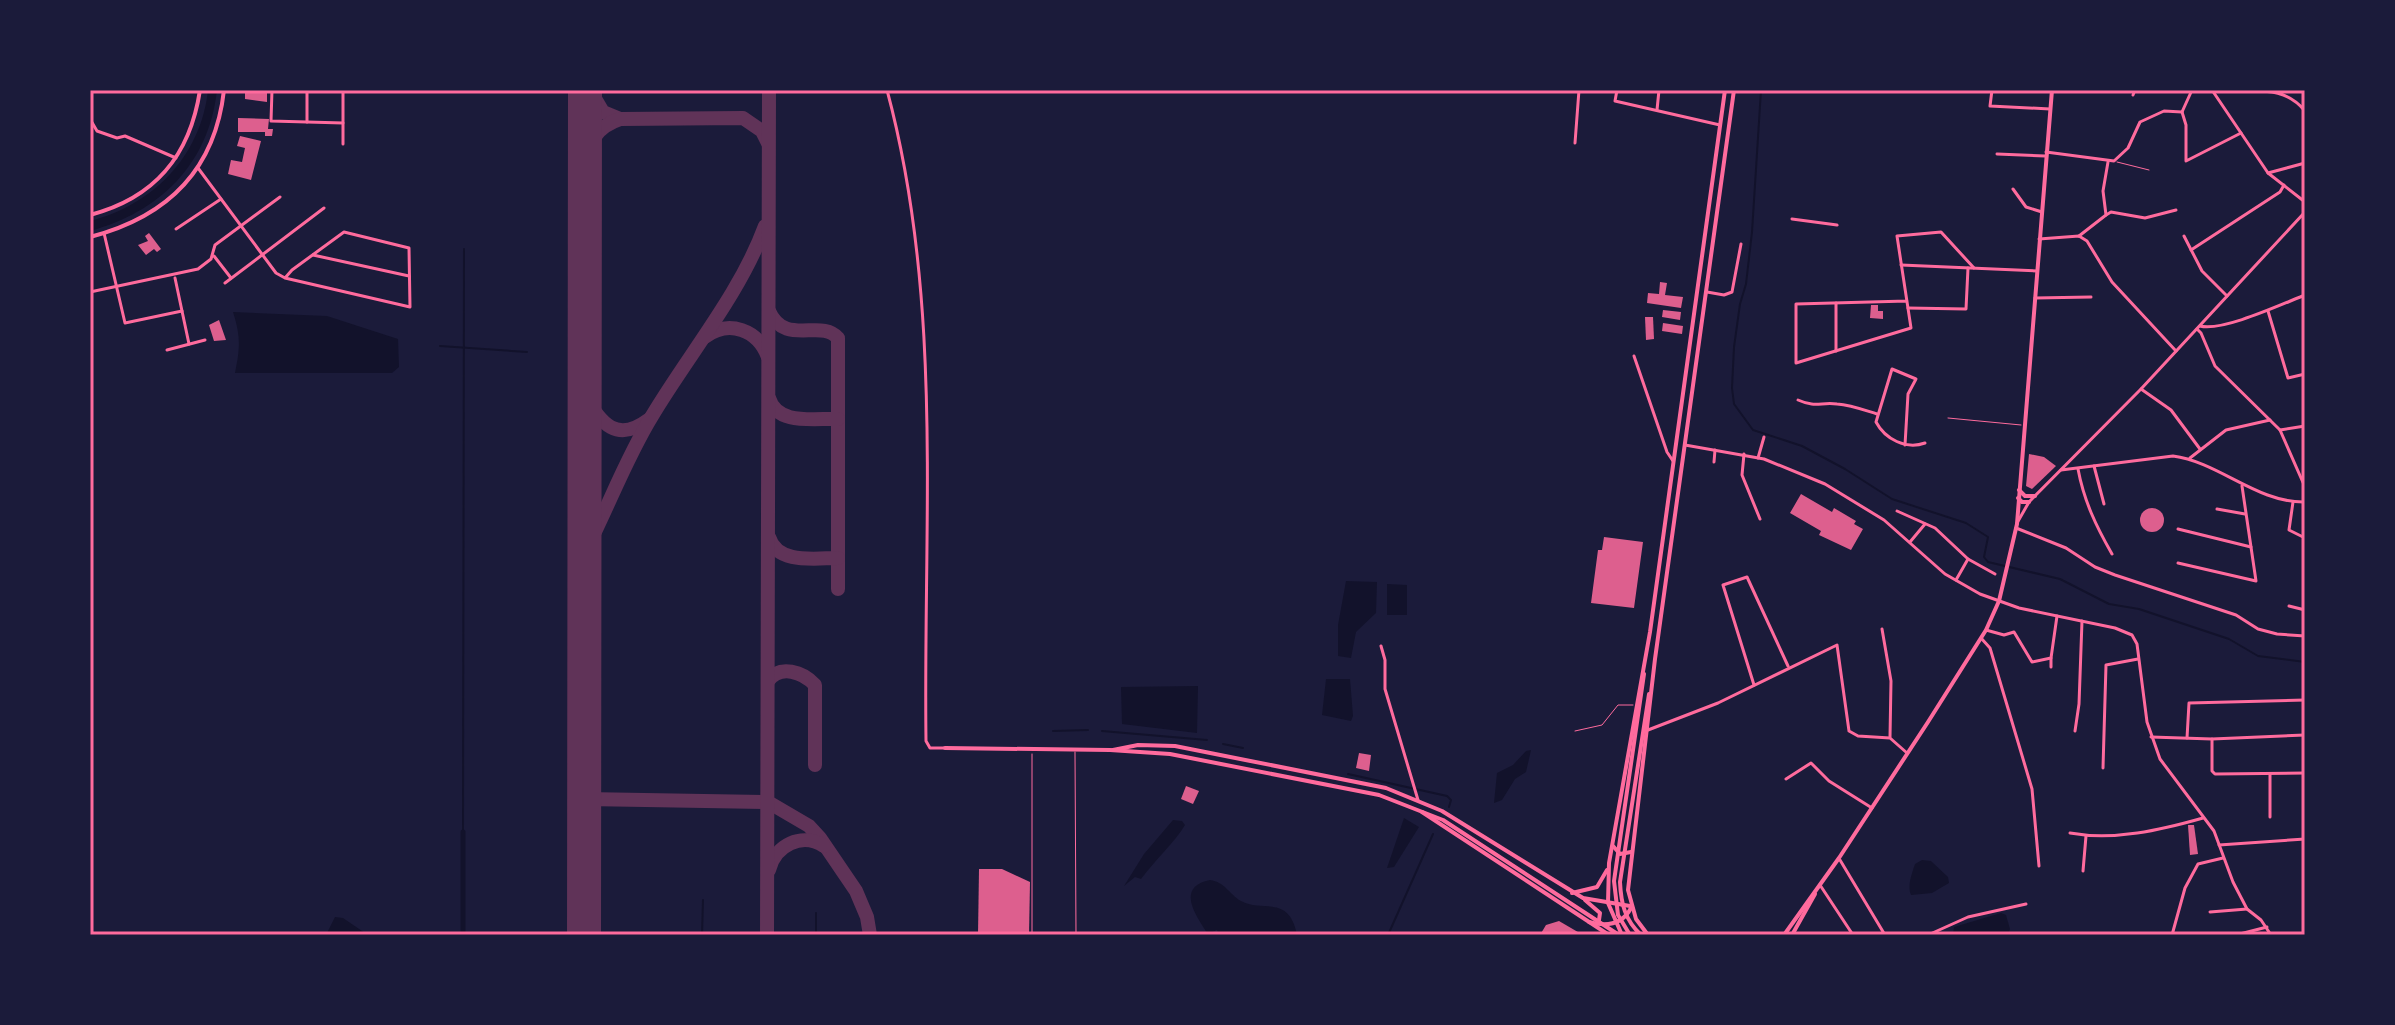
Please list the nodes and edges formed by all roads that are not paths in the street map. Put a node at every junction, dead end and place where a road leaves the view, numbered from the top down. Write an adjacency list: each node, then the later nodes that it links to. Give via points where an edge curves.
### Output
1 (200, 90): 30 (main road, via 192,128)
2 (224, 90): 34 (main road, via 221,114)
3 (272, 90): 22 (street, via 271,121)
4 (307, 90): 22 (street)
5 (343, 90): 23 (street)
6 (887, 90): 166 (street, via 907,182 923,298 926,741 930,748)
7 (1579, 90): 26 (street)
8 (1617, 90): 18 (street, via 1615,101)
9 (1659, 90): 18 (street)
10 (1725, 90): 24 (main road)
11 (1734, 90): 45 (main road)
12 (1992, 90): 17 (street, via 1990,106)
13 (2052, 90): 17 (main road)
14 (2192, 90): 20 (street)
15 (2212, 90): 25 (street)
16 (2235, 90): 19 (street, via 2281,94)
17 (2050, 109): 29 (main road)
18 (1657, 110): 24 (street)
19 (2305, 111)
20 (2182, 112): 25 (street, via 2186,161); 31 (street, via 2164,111 2140,122 2128,148)
21 (90, 119): 30 (street, via 97,131 125,136)
22 (307, 122): 23 (street)
23 (343, 123): 27 (street)
24 (1720, 125): 43 (main road)
25 (2241, 133): 36 (street)
26 (1575, 143)
27 (343, 144)
28 (1997, 154): 29 (street)
29 (2046, 154): 32 (street); 46 (main road)
30 (176, 158): 48 (main road, via 135,197)
31 (2114, 161): 32 (street); 35 (lane)
32 (2108, 162): 49 (street)
33 (2305, 163): 36 (street)
34 (198, 168): 40 (street); 54 (main road, via 158,209)
35 (2149, 170)
36 (2268, 173): 37 (street)
37 (2284, 185): 41 (street); 60 (street)
38 (2013, 189): 46 (street, via 2026,207)
39 (280, 197): 52 (street)
40 (221, 199): 52 (street); 53 (street)
41 (2305, 202)
42 (324, 208): 63 (street)
43 (1708, 210): 45 (main road); 110 (main road)
44 (2176, 210): 49 (street, via 2145,218)
45 (1718, 212): 75 (main road)
46 (2042, 212): 58 (main road)
47 (2305, 212): 77 (street)
48 (90, 215)
49 (2106, 215): 55 (street)
50 (1792, 219): 51 (street)
51 (1837, 225)
52 (240, 228): 61 (street, via 215,245); 63 (street)
53 (176, 229)
54 (104, 233): 57 (main road); 73 (street)
55 (2079, 236): 58 (street); 90 (street, via 2112,282)
56 (2184, 236): 60 (street)
57 (90, 237)
58 (2039, 239): 67 (main road)
59 (1741, 244): 75 (street, via 1732,292)
60 (2191, 250): 77 (street, via 2202,271)
61 (213, 254): 68 (street, via 198,269); 70 (street)
62 (313, 255): 69 (street); 69 (street, via 344,232 409,248); 71 (street)
63 (261, 256): 70 (street); 71 (street)
64 (1901, 265): 65 (street); 66 (street, via 1897,236 1941,232); 80 (street)
65 (1968, 268): 66 (street); 82 (street, via 1966,309)
66 (1974, 268): 67 (street)
67 (2037, 271): 79 (main road)
68 (174, 276): 73 (street); 84 (street)
69 (409, 276): 71 (street, via 410,307)
70 (231, 278): 72 (street)
71 (285, 278)
72 (225, 283)
73 (117, 288): 74 (street); 84 (street, via 125,323)
74 (90, 292)
75 (1706, 292): 103 (main road)
76 (2305, 295): 83 (street)
77 (2227, 296): 85 (street)
78 (2091, 297): 79 (street)
79 (2035, 298): 98 (main road)
80 (1907, 301): 81 (street); 82 (street)
81 (1836, 303): 89 (street); 89 (street, via 1796,304 1796,363)
82 (1908, 308): 89 (street, via 1911,328)
83 (2267, 310): 85 (street); 92 (street, via 2288,378)
84 (182, 311): 87 (street)
85 (2199, 328): 90 (street); 97 (street, via 2215,366)
86 (205, 340): 87 (street)
87 (189, 344): 88 (street)
88 (167, 350)
89 (1836, 351)
90 (2176, 351): 93 (street)
91 (1634, 356): 110 (street)
92 (2305, 374)
93 (2141, 389): 105 (street, via 2171,410); 114 (street)
94 (1798, 400): 95 (street, via 1814,407 1841,404)
95 (1877, 414): 104 (street, via 1881,431); 104 (street, via 1892,369 1916,379 1908,394)
96 (1948, 418): 98 (lane)
97 (2270, 420): 100 (street); 105 (street, via 2232,427)
98 (2024, 426): 117 (main road)
99 (2305, 426): 100 (street)
100 (2280, 430): 116 (street)
101 (1764, 437): 108 (street)
102 (1925, 443): 104 (street)
103 (1685, 445): 106 (street); 151 (main road)
104 (1905, 445)
105 (2200, 449): 109 (street)
106 (1715, 450): 107 (street); 111 (street)
107 (1744, 454): 108 (street); 127 (street, via 1742,475)
108 (1758, 458): 132 (street, via 1825,484)
109 (2190, 458): 112 (street); 115 (street)
110 (1673, 461): 146 (main road)
111 (1714, 462)
112 (2094, 466): 113 (street); 123 (street)
113 (2078, 468): 114 (street); 134 (street, via 2095,525)
114 (2061, 470): 118 (street)
115 (2242, 484): 121 (street); 126 (street)
116 (2305, 487)
117 (2019, 490): 118 (main road); 119 (main road)
118 (2035, 496): 120 (street)
119 (2018, 498): 120 (main road); 129 (main road)
120 (2029, 502): 129 (street)
121 (2293, 502): 122 (street); 131 (street, via 2289,530)
122 (2305, 502)
123 (2104, 504)
124 (2217, 509): 126 (street)
125 (1897, 511): 128 (street)
126 (2246, 514): 133 (street)
127 (1760, 519)
128 (1925, 524): 132 (street); 135 (street)
129 (2016, 526): 139 (main road); 147 (street, via 2095,567 2222,609 2258,629)
130 (2178, 529): 133 (street)
131 (2305, 538)
132 (1910, 542): 138 (street)
133 (2251, 547): 136 (street, via 2256,581)
134 (2112, 554)
135 (1968, 559): 137 (street); 138 (street)
136 (2178, 563)
137 (1995, 574)
138 (1955, 581): 139 (street)
139 (1999, 601): 142 (street); 145 (main road)
140 (2289, 606): 141 (street)
141 (2305, 610)
142 (2057, 616): 143 (street); 150 (street)
143 (2082, 621): 152 (street, via 2132,635); 160 (street)
144 (1882, 629): 163 (street, via 1891,681)
145 (1986, 630): 148 (main road); 150 (street, via 2014,632 2033,663)
146 (1650, 632): 157 (main road); 168 (main road)
147 (2305, 636)
148 (1981, 638): 171 (main road); 190 (street, via 1990,648 2032,789)
149 (1381, 646): 176 (street, via 1385,689)
150 (2051, 658): 154 (street)
151 (1655, 659): 158 (main road); 168 (main road)
152 (2138, 659): 162 (street); 172 (street, via 2106,665)
153 (1789, 667): 155 (street); 155 (street, via 1747,577 1723,585); 163 (street, via 1837,645 1849,731)
154 (2051, 667)
155 (1754, 685): 158 (street)
156 (2305, 700): 164 (street, via 2189,703)
157 (1637, 705): 159 (lane, via 1618,705 1602,725); 185 (main road)
158 (1648, 730): 186 (main road)
159 (1575, 731)
160 (2075, 731)
161 (2305, 735): 165 (street)
162 (2151, 737): 164 (street); 180 (street, via 2160,759)
163 (1890, 738): 171 (street)
164 (2187, 738): 165 (street)
165 (2212, 739): 174 (street, via 2215,774)
166 (945, 748): 167 (main road)
167 (1032, 749): 169 (main road); 204 (lane)
168 (1637, 749): 208 (main road, via 1614,881 1618,915); 209 (main road, via 1620,882 1622,908)
169 (1075, 750): 170 (main road); 205 (lane)
170 (1110, 750): 176 (main road, via 1175,746 1372,785); 177 (main road, via 1197,759 1366,791)
171 (1908, 754): 178 (main road)
172 (2103, 768)
173 (2305, 773): 174 (street)
174 (2270, 774): 179 (street)
175 (1786, 779): 178 (street, via 1811,763)
176 (1418, 800): 193 (main road)
177 (1417, 808): 200 (main road); 207 (main road)
178 (1872, 808): 187 (main road)
179 (2270, 817)
180 (2203, 818): 182 (street, via 2165,829); 184 (street)
181 (2070, 833): 182 (street)
182 (2086, 836): 191 (street)
183 (2305, 839): 184 (street)
184 (2219, 845): 188 (street)
185 (1613, 846): 186 (main road, via 1623,855); 189 (main road)
186 (1633, 850): 197 (main road)
187 (1839, 858): 192 (main road); 214 (street)
188 (2223, 858): 198 (street); 216 (street, via 2198,864)
189 (1609, 863): 193 (main road, via 1597,887); 195 (main road)
190 (2039, 866)
191 (2083, 871)
192 (1820, 885): 211 (main road); 212 (main road); 213 (street)
193 (1572, 893): 194 (main road)
194 (1583, 898): 195 (main road); 200 (main road, via 1600,913)
195 (1608, 903): 197 (main road); 201 (main road)
196 (2026, 904): 215 (street, via 1968,917)
197 (1631, 907): 201 (main road); 210 (main road)
198 (2247, 909): 199 (street); 202 (street)
199 (2210, 912)
200 (1592, 923): 201 (main road); 206 (main road)
201 (1616, 923): 207 (main road)
202 (2267, 927): 217 (street); 218 (street)
203 (2305, 932): 219 (street)
204 (1032, 935)
205 (1076, 935)
206 (1609, 935)
207 (1621, 935)
208 (1630, 935)
209 (1641, 935)
210 (1648, 935)
211 (1784, 935)
212 (1792, 935)
213 (1853, 935)
214 (1885, 935)
215 (1928, 935)
216 (2172, 935)
217 (2236, 935)
218 (2271, 935)
219 (2300, 935)

